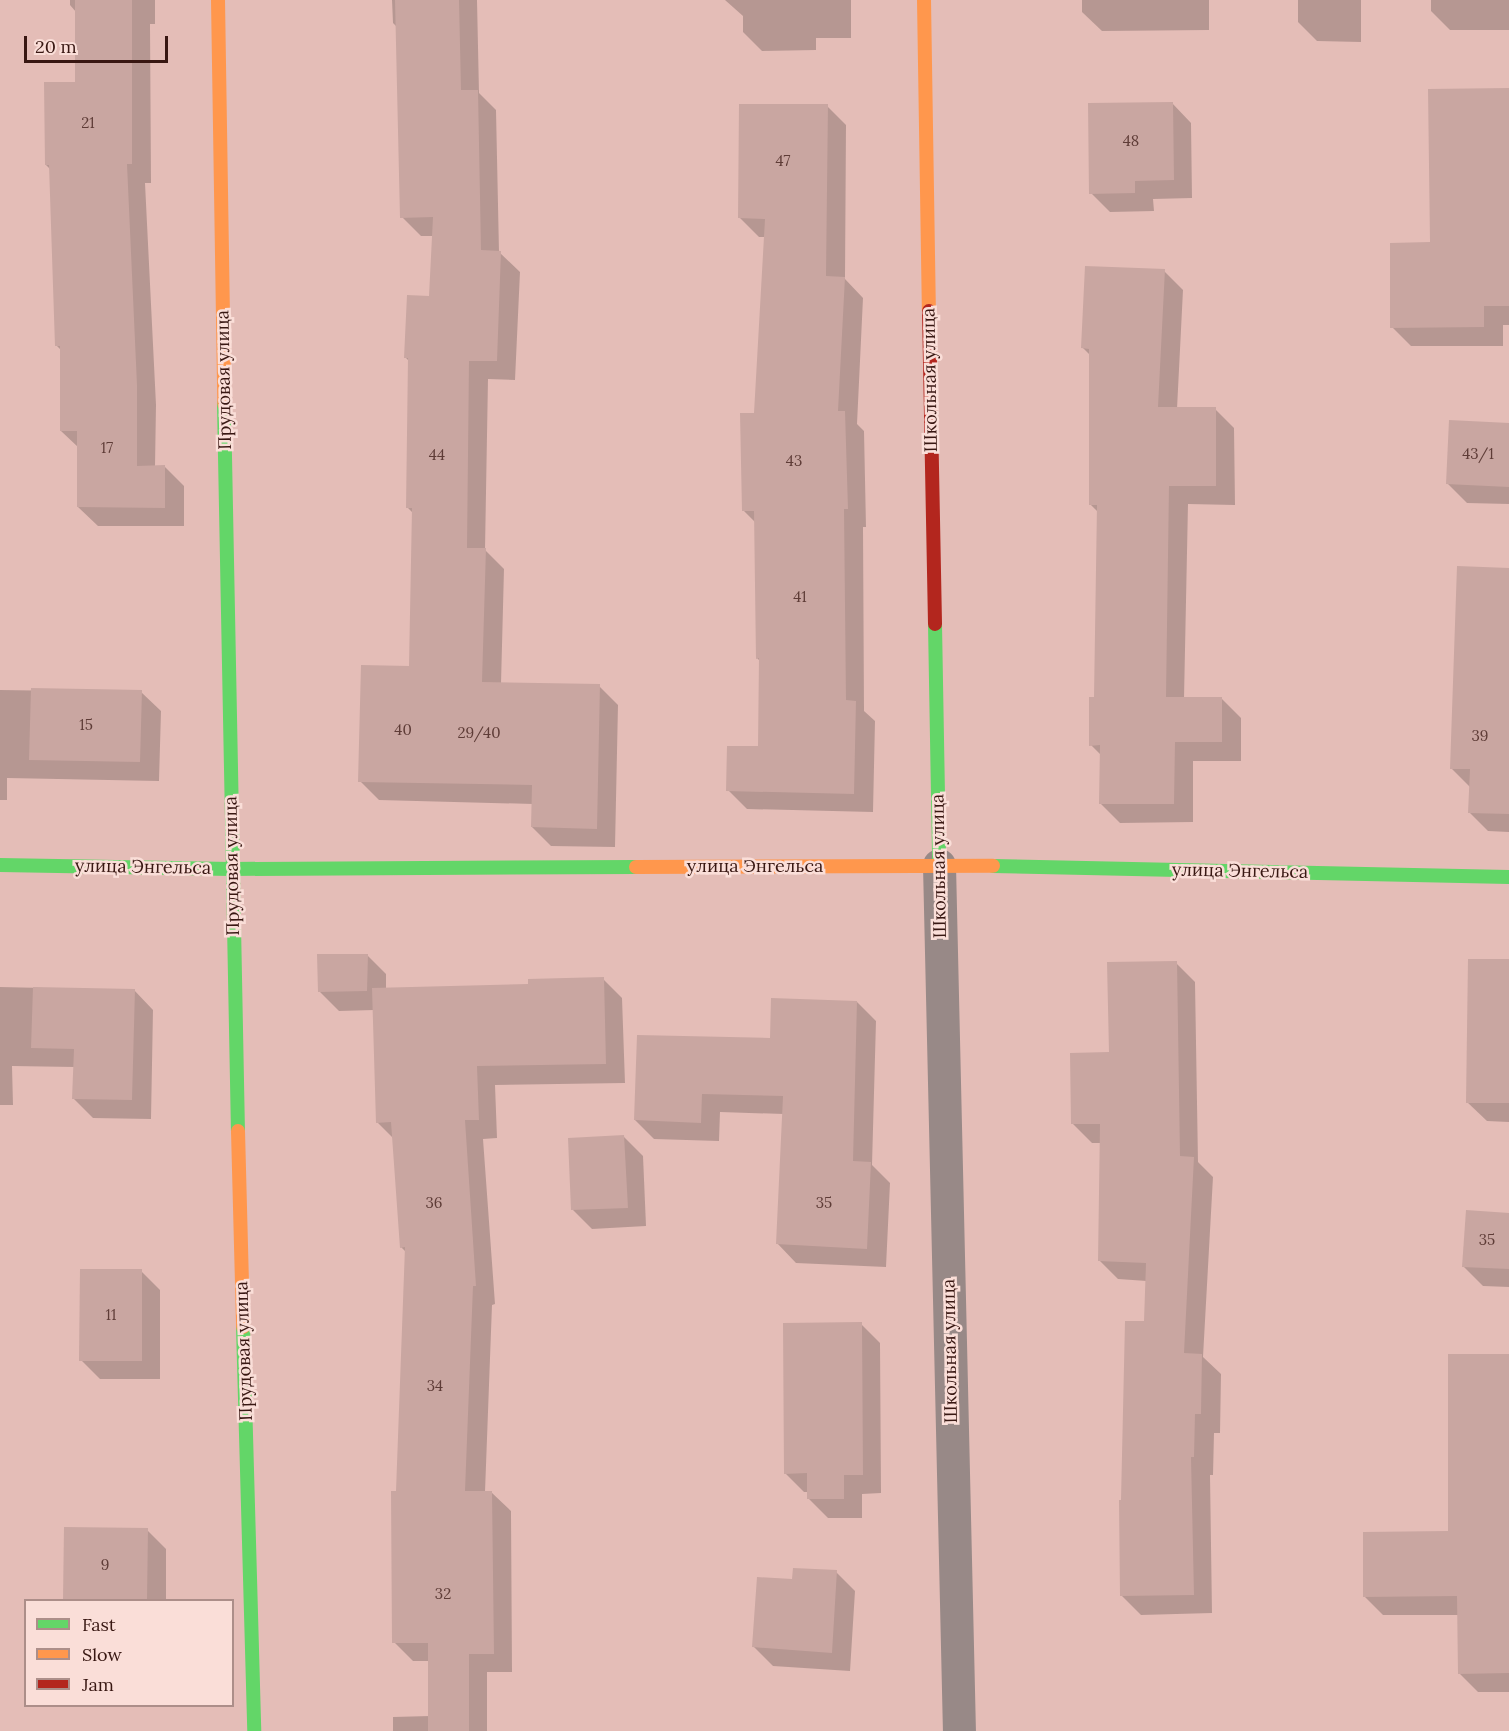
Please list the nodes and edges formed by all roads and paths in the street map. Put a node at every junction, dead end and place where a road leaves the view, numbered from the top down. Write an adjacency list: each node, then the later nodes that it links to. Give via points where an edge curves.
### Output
1 (218, 0): 5 (street, Прудовая улица)
2 (924, 0): 4 (street, Школьная улица)
3 (0, 865): 5 (street, улица Энгельса)
4 (939, 865): 5 (street, улица Энгельса); 6 (street, улица Энгельса); 8 (street, Школьная улица)
5 (231, 869): 7 (street, Прудовая улица)
6 (1509, 877)
7 (254, 1731)
8 (959, 1731)

